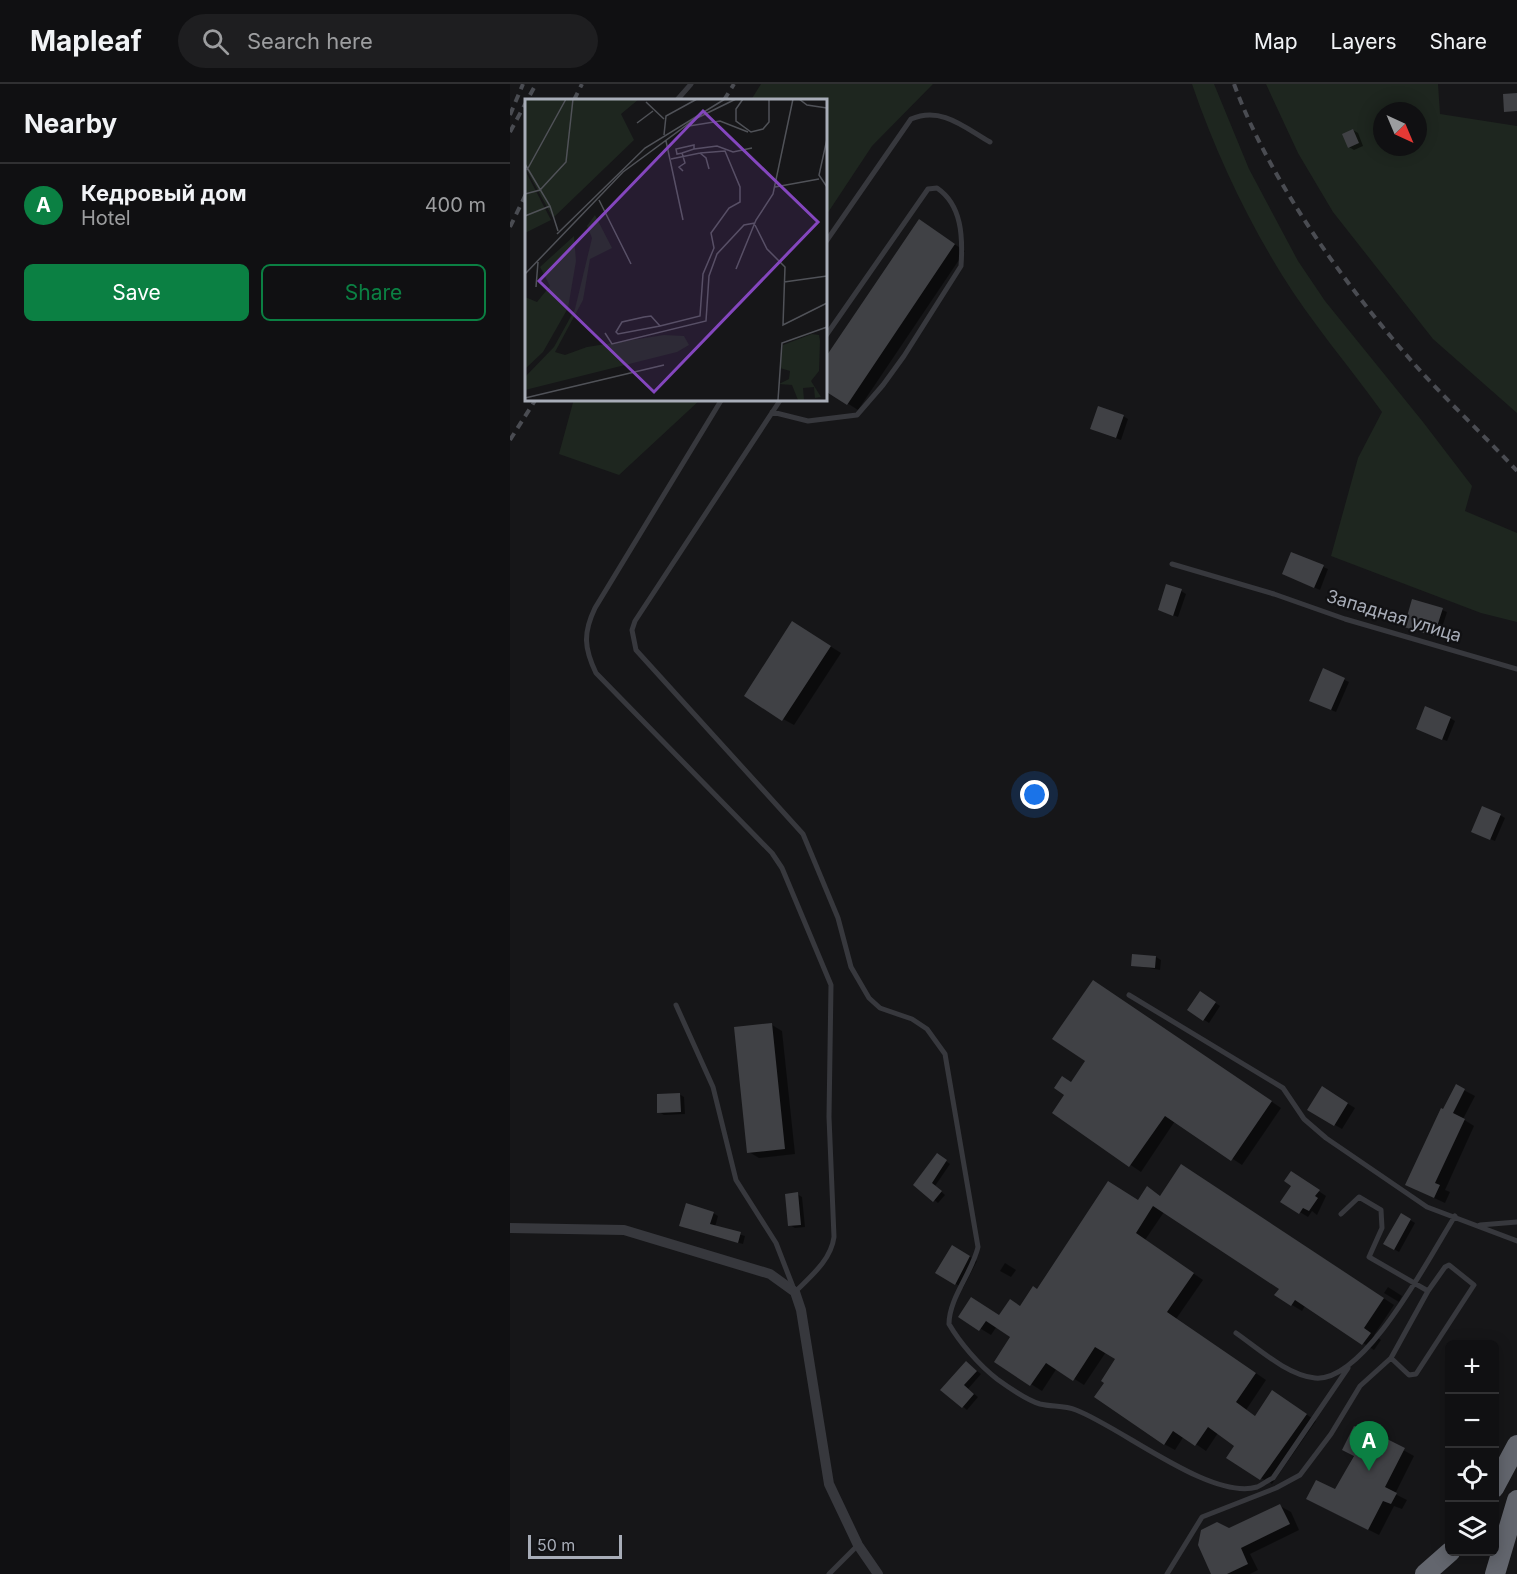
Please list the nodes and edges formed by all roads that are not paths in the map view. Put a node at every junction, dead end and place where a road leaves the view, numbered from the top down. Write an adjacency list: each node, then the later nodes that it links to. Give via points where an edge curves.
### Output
1 (691, 84): 2 (lane)
2 (678, 99)
3 (990, 142): 4 (lane, via 936,114 925,113 911,119)
4 (826, 242)
5 (826, 336): 8 (lane, via 928,189 937,188 946,194 957,210 961,266 883,385 857,415 808,421)
6 (721, 400): 20 (lane, via 587,623 586,654 596,673 772,853 782,868 831,985 829,1117 834,1237 827,1258)
7 (781, 400): 8 (lane)
8 (772, 412): 24 (lane, via 635,621 633,641 636,650 803,834 838,918 851,967 869,998 880,1008 912,1019 927,1029 945,1054 978,1247 974,1264 949,1313 949,1324 995,1378 1016,1391 1039,1404 1075,1409 1184,1471 1239,1488 1257,1487 1273,1478)
9 (1172, 564): 10 (lane, Западная улица, via 1345,619)
10 (1517, 667)
11 (1130, 995): 14 (lane, via 1283,1088 1304,1119 1326,1138 1427,1207)
12 (676, 1005): 20 (lane, via 713,1087 736,1180 776,1243)
13 (1341, 1214): 19 (lane, via 1359,1197 1381,1210 1382,1228 1369,1257)
14 (1455, 1216): 16 (lane); 19 (lane)
15 (1517, 1222): 16 (lane)
16 (1478, 1225): 18 (lane)
17 (510, 1228): 20 (street, via 624,1230 770,1274)
18 (1517, 1241)
19 (1413, 1283): 21 (lane); 24 (lane, via 1371,1346)
20 (795, 1292): 28 (street, via 829,1484)
21 (1428, 1292): 23 (lane); 23 (lane, via 1449,1265 1474,1285 1416,1374 1409,1375)
22 (1236, 1334): 24 (lane, via 1297,1374 1317,1378)
23 (1391, 1358): 32 (lane, via 1360,1386 1300,1475 1202,1516)
24 (1348, 1368)
25 (1517, 1444): 26 (highway)
26 (1499, 1478)
27 (1517, 1500): 34 (highway)
28 (858, 1545): 30 (lane); 31 (street)
29 (1445, 1556): 33 (highway)
30 (829, 1574)
31 (879, 1574)
32 (1167, 1574)
33 (1425, 1574)
34 (1495, 1574)

